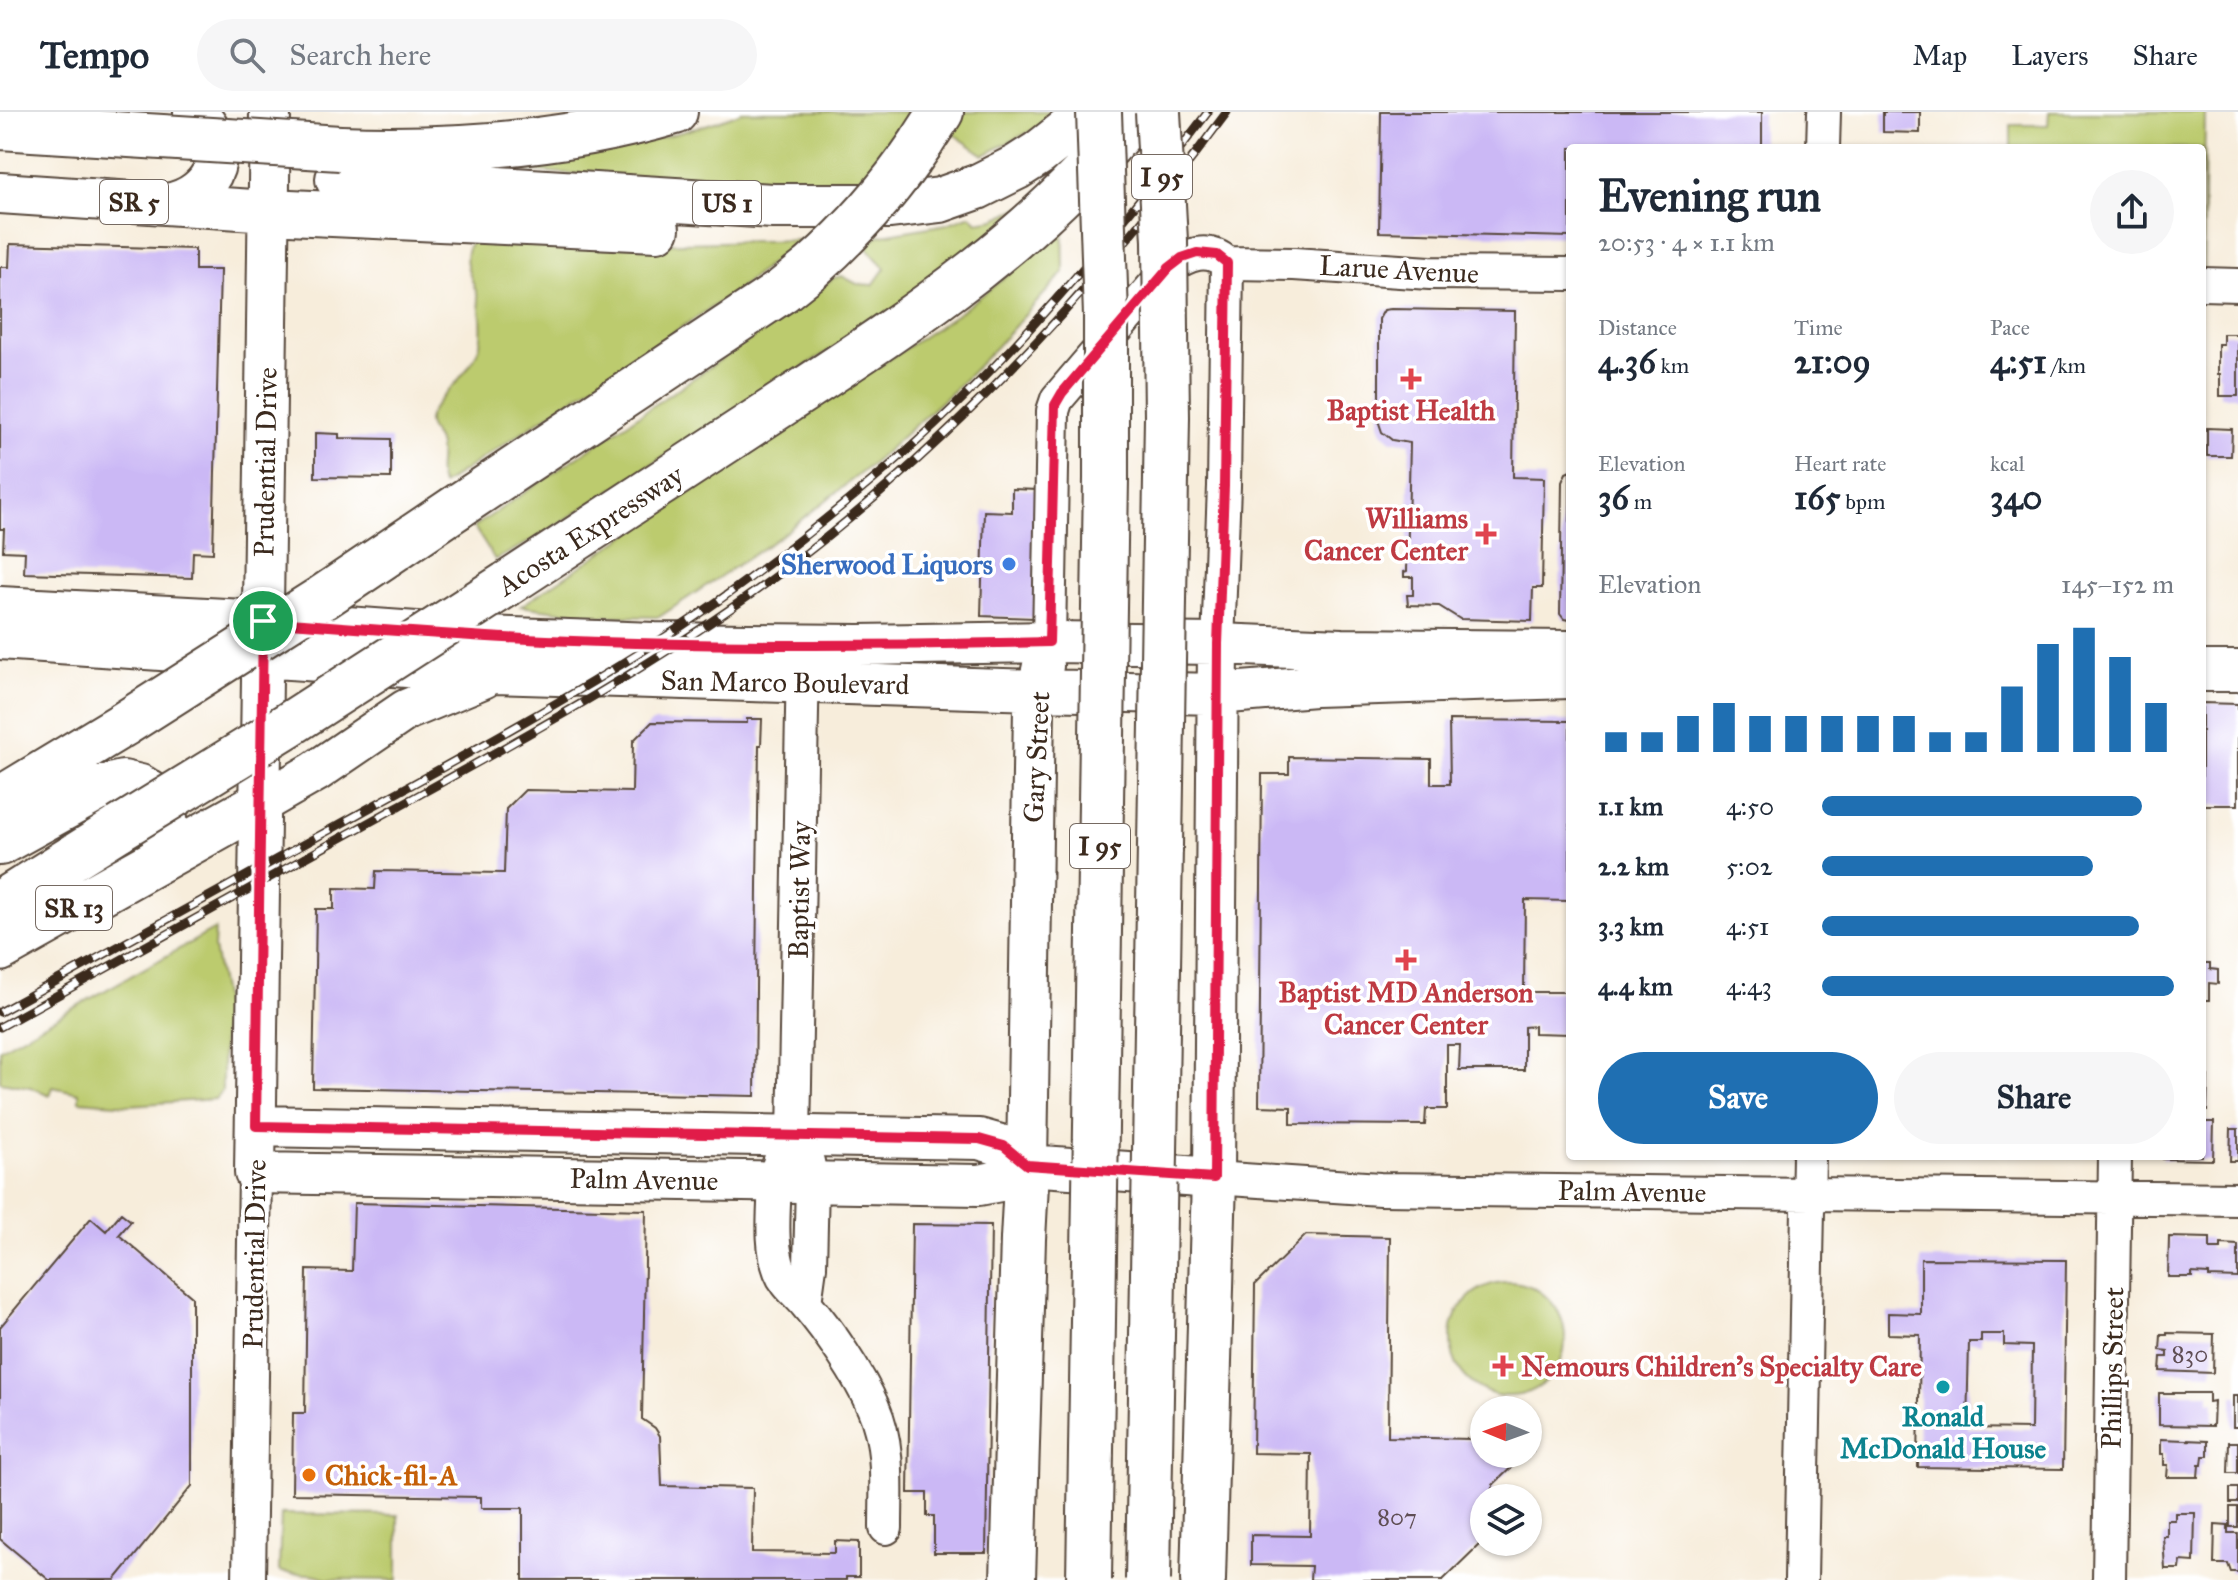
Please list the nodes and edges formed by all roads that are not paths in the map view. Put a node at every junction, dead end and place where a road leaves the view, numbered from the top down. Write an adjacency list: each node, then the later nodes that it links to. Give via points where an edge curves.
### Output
1 (194, 112): 17 (main road, via 212,135 212,173 194,194)
2 (270, 112): 18 (main road, Prudential Drive)
3 (675, 112): 14 (highway, US 1, via 518,144)
4 (1091, 112): 16 (highway, US 1, via 1017,167)
5 (1099, 112): 67 (highway, I 95, bridge, via 1106,451)
6 (1137, 112): 45 (highway, Acosta Expressway, bridge, via 1045,211 939,300 276,733)
7 (1158, 112): 19 (highway, I 95, bridge)
8 (1170, 112): 19 (highway, bridge)
9 (1824, 112): 12 (street)
10 (0, 127): 14 (highway, US 1, bridge)
11 (931, 127): 39 (highway, bridge, via 873,207 782,291)
12 (1823, 144)
13 (0, 157): 14 (highway, US 1)
14 (339, 164): 16 (highway, US 1, via 773,206 890,206)
15 (0, 193): 17 (main road, SR 5)
16 (940, 200): 18 (highway, via 848,221 725,230)
17 (167, 204): 18 (main road, SR 5)
18 (268, 211): 25 (main road, Prudential Drive)
19 (1165, 241): 68 (highway, I 95, bridge, via 1167,433)
20 (1227, 263): 21 (street, Larue Avenue); 27 (street, Gary Street, via 1204,253 1175,263 1057,399); 28 (street)
21 (1566, 274)
22 (2206, 284): 23 (street)
23 (2238, 285)
24 (0, 607): 25 (main road, San Marco Boulevard)
25 (263, 638): 26 (main road, San Marco Boulevard); 30 (main road, San Marco Boulevard, via 655,643); 33 (main road, San Marco Boulevard, via 428,670); 44 (main road, Prudential Drive)
26 (0, 639)
27 (1049, 642): 28 (main road, San Marco Boulevard); 30 (main road, San Marco Boulevard, via 859,645); 37 (main road, Gary Street)
28 (1218, 644): 29 (main road, San Marco Boulevard); 38 (main road)
29 (1566, 651)
30 (803, 663): 33 (main road, San Marco Boulevard); 35 (main road, San Marco Boulevard); 53 (street, Baptist Way)
31 (2206, 671): 32 (main road)
32 (2238, 671)
33 (495, 673): 44 (main road, via 406,710)
34 (1566, 678): 36 (main road, San Marco Boulevard)
35 (939, 685): 37 (main road, San Marco Boulevard); 42 (main road, via 1007,719 1018,737)
36 (1286, 688): 38 (main road, San Marco Boulevard); 41 (main road, via 1258,705 1242,724)
37 (1037, 690): 38 (main road, San Marco Boulevard); 42 (main road, Gary Street)
38 (1217, 694): 41 (main road)
39 (124, 724): 40 (highway); 43 (highway)
40 (0, 768)
41 (1217, 792): 59 (main road)
42 (1033, 796): 56 (main road, Gary Street)
43 (0, 799)
44 (261, 803): 47 (highway, SR 13); 51 (main road, Prudential Drive)
45 (120, 828): 48 (highway, Acosta Expressway); 49 (highway)
46 (0, 843): 47 (highway, via 98,789 132,784 154,796 165,818 162,846)
47 (148, 867): 50 (highway, SR 13)
48 (0, 890)
49 (0, 903)
50 (0, 949)
51 (256, 1126): 52 (main road, Palm Avenue); 57 (main road, Prudential Drive)
52 (596, 1132): 53 (main road, Palm Avenue); 58 (main road, via 575,1148 555,1154 423,1154 395,1161)
53 (794, 1136): 56 (main road, Palm Avenue, via 988,1140 1012,1150); 60 (street, Baptist Way, via 808,1162)
54 (1809, 1160): 61 (street)
55 (2115, 1160): 62 (street, Phillips Street)
56 (1027, 1165): 59 (main road, Palm Avenue); 60 (main road, Palm Avenue, via 1000,1181 979,1185); 66 (highway)
57 (255, 1173): 58 (main road, Palm Avenue); 65 (street, Prudential Drive)
58 (374, 1175): 60 (main road, Palm Avenue)
59 (1214, 1178): 61 (street, Palm Avenue, via 1380,1189); 69 (highway)
60 (793, 1182): 64 (street, Baptist Way, via 810,1267 805,1303 846,1360 879,1423 886,1466)
61 (1808, 1193): 62 (street, Palm Avenue); 70 (street)
62 (2114, 1197): 63 (street, Palm Avenue); 71 (street, Phillips Street)
63 (2238, 1199)
64 (886, 1528)
65 (249, 1580)
66 (1013, 1580)
67 (1089, 1580)
68 (1148, 1580)
69 (1203, 1580)
70 (1801, 1580)
71 (2109, 1580)

